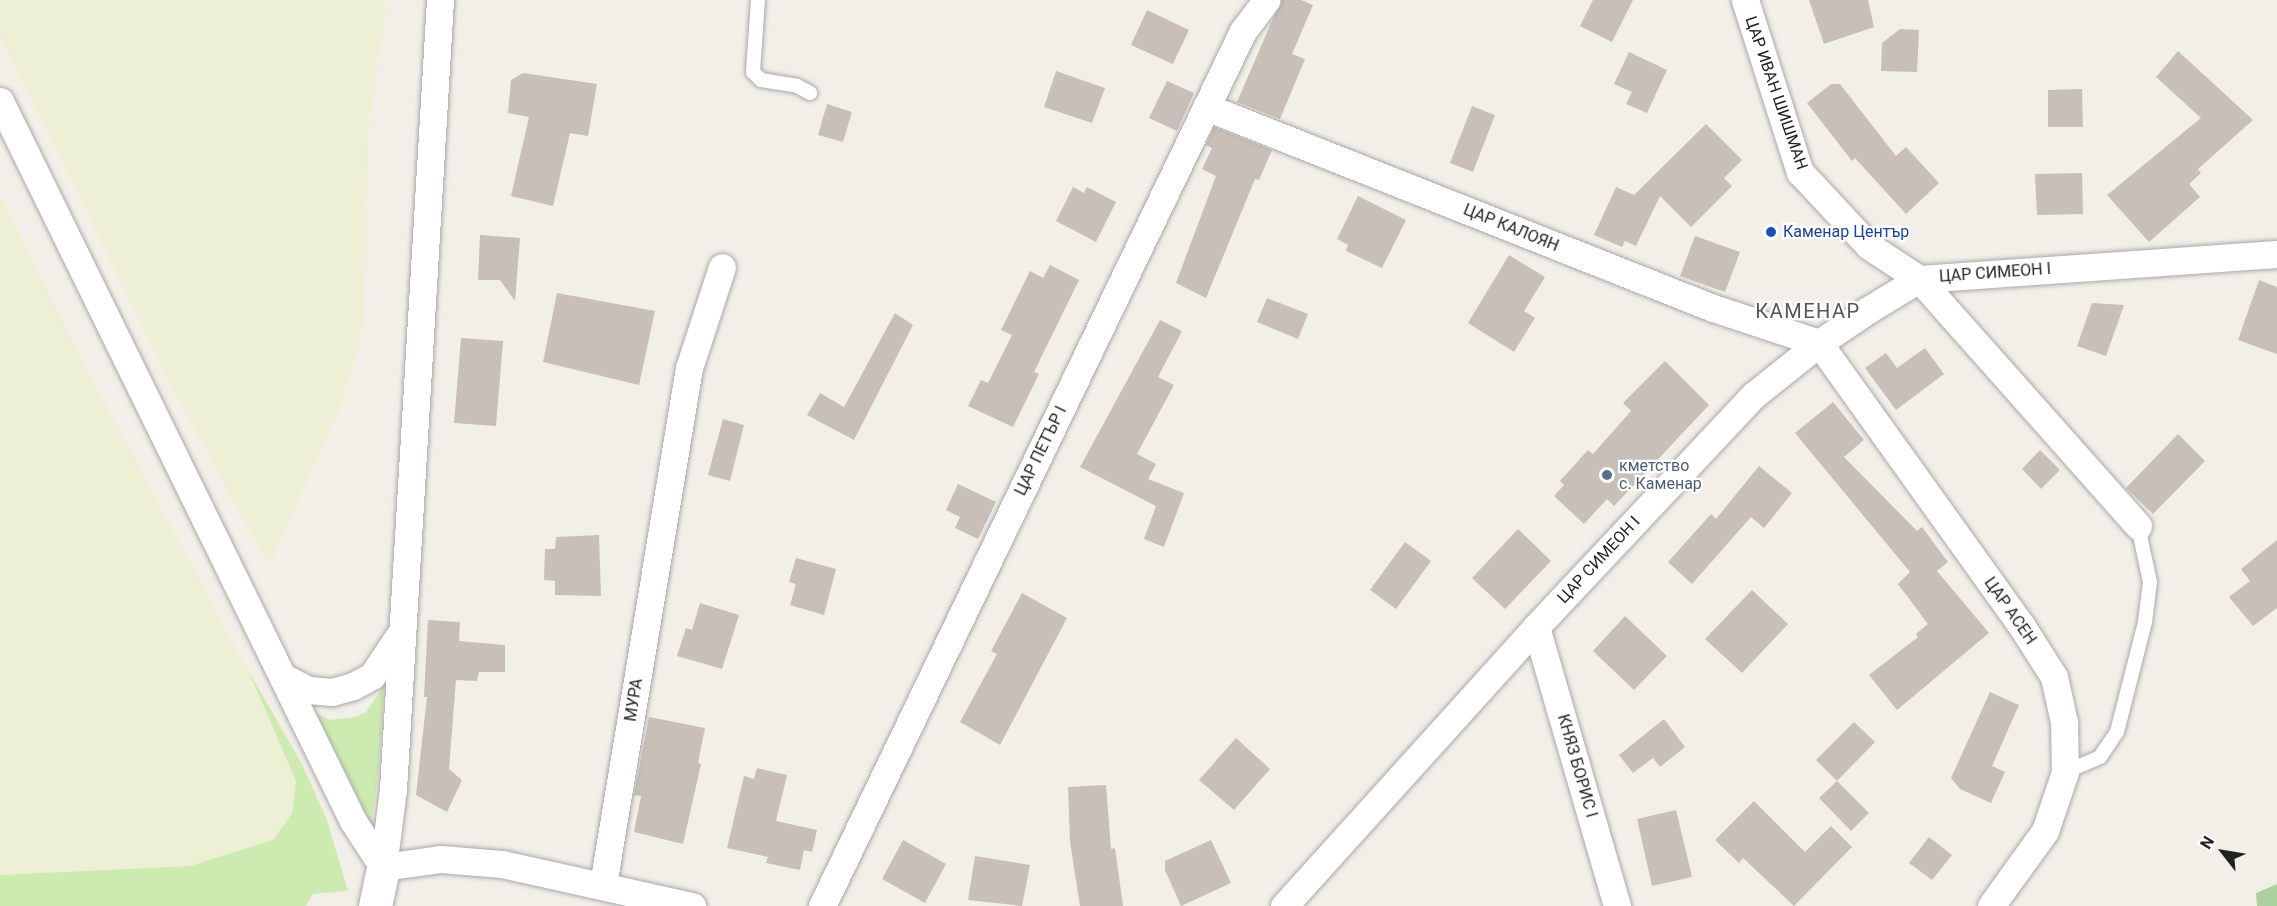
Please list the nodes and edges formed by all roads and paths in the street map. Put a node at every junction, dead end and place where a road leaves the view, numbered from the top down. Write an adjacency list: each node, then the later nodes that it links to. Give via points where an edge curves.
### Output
1 (440, 0): 15 (street)
2 (758, 0): 5 (lane, via 753,72 761,80 797,86)
3 (1266, 0): 7 (street, ЦАР ПЕТЪР I, via 1243,31)
4 (1745, 0): 11 (street, ЦАР ИВАН ШИШМАН, via 1800,172 1869,246)
5 (810, 93)
6 (0, 100): 16 (street)
7 (1206, 107): 12 (street, ЦАР КАЛОЯН, via 1713,308); 22 (street, ЦАР ПЕТЪР I)
8 (2277, 238): 9 (street, ЦАР СИМЕОН I)
9 (2266, 254): 11 (street, ЦАР СИМЕОН I)
10 (722, 267): 19 (street, МУРА, via 689,368)
11 (1919, 279): 12 (street, ЦАР СИМЕОН I); 13 (street, ЦАР ИВАН ШИШМАН)
12 (1819, 343): 14 (street, ЦАР СИМЕОН I, via 1754,395); 17 (street, ЦАР АСЕН, via 2054,677 2064,722)
13 (2138, 526): 17 (lane, via 2150,582 2145,622 2117,732 2100,757)
14 (1536, 627): 23 (street, ЦАР СИМЕОН I); 24 (street, КНЯЗ БОРИС I)
15 (402, 630): 16 (street, via 372,676 353,686 332,692 309,690); 18 (street, via 393,789)
16 (285, 678): 18 (street, via 353,822)
17 (2065, 772): 25 (street, ЦАР АСЕН, via 2045,831)
18 (383, 867): 19 (street, via 441,860 502,864); 20 (street)
19 (603, 885): 21 (street)
20 (375, 906)
21 (692, 906)
22 (822, 906)
23 (1284, 906)
24 (1617, 906)
25 (1991, 906)

